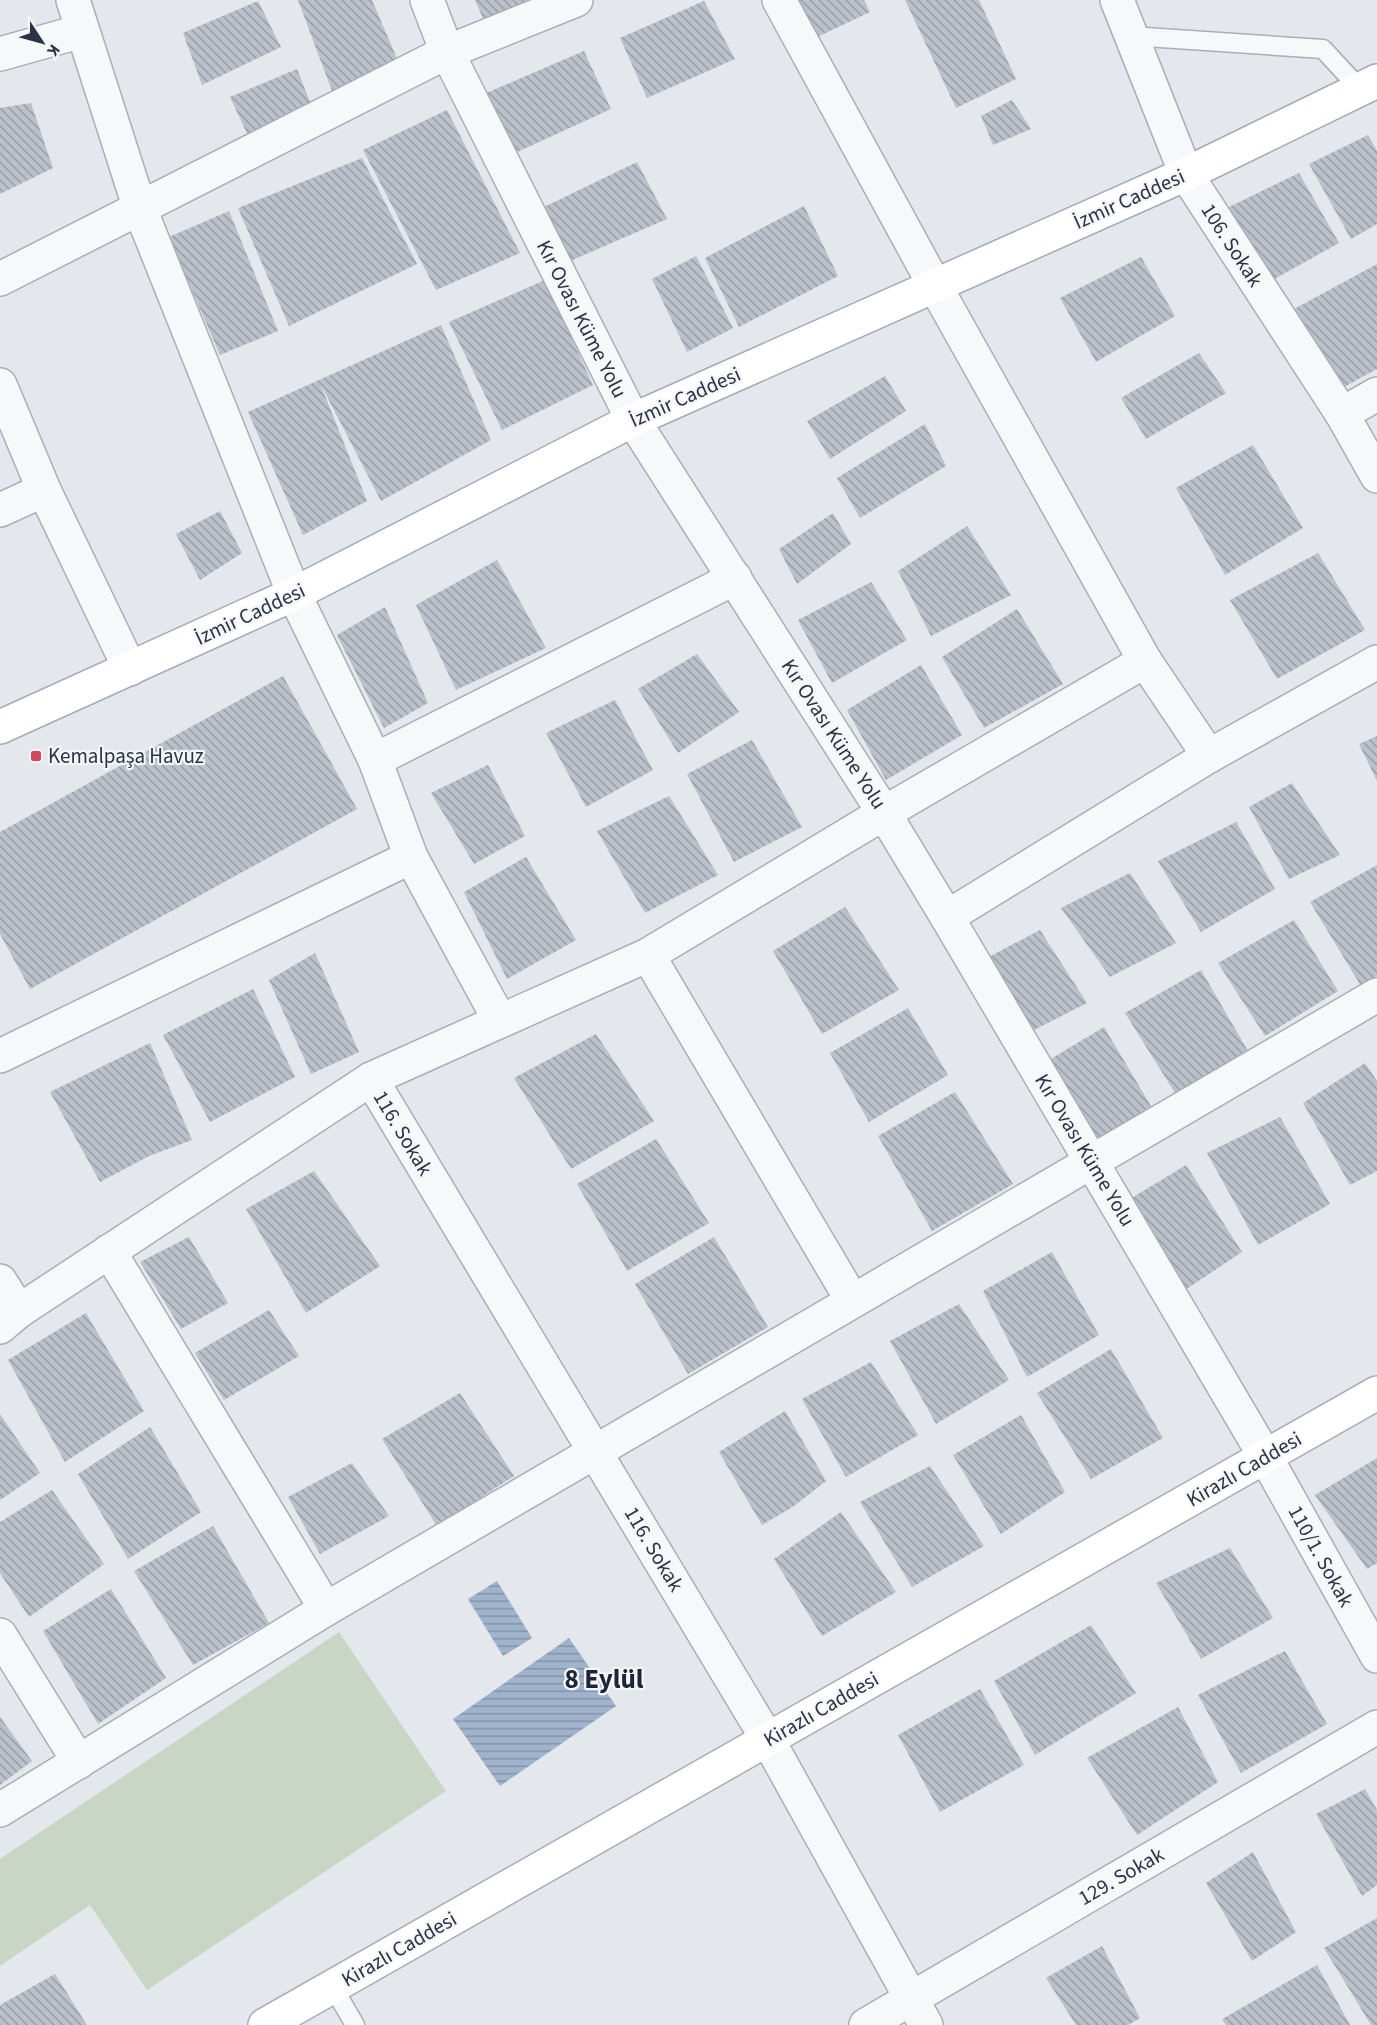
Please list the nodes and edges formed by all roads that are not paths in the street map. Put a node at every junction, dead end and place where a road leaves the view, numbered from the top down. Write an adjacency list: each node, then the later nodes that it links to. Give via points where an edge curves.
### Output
1 (73, 0): 6 (street)
2 (427, 0): 8 (street, Kır Ovası Küme Yolu)
3 (576, 0): 8 (street)
4 (779, 0): 14 (street)
5 (1117, 0): 7 (street, 106. Sokak)
6 (82, 31): 9 (street); 12 (street)
7 (1131, 36): 10 (lane, via 1323,49); 11 (street, 106. Sokak)
8 (447, 52): 12 (street); 18 (street, Kır Ovası Küme Yolu)
9 (0, 54)
10 (1368, 85): 11 (main road, İzmir Caddesi)
11 (1186, 174): 14 (main road, İzmir Caddesi); 17 (street, 106. Sokak)
12 (140, 209): 13 (street); 23 (street)
13 (0, 279)
14 (935, 286): 18 (main road, İzmir Caddesi); 24 (street)
15 (0, 385): 20 (street)
16 (1377, 394): 17 (street)
17 (1342, 414): 19 (street, 106. Sokak)
18 (633, 420): 22 (street, Kır Ovası Küme Yolu); 23 (main road, İzmir Caddesi)
19 (1377, 476)
20 (44, 490): 21 (street); 26 (street)
21 (0, 510)
22 (735, 578): 29 (street); 30 (street, Kır Ovası Küme Yolu)
23 (294, 594): 26 (main road, İzmir Caddesi); 29 (street)
24 (1145, 662): 28 (street); 30 (street)
25 (1377, 662): 28 (street)
26 (129, 669): 27 (main road, İzmir Caddesi)
27 (0, 727)
28 (1209, 756): 32 (street)
29 (375, 760): 31 (street)
30 (884, 813): 32 (street, Kır Ovası Küme Yolu); 33 (street)
31 (411, 857): 35 (street); 36 (street)
32 (947, 917): 38 (street, Kır Ovası Küme Yolu)
33 (648, 955): 35 (street); 41 (street)
34 (1377, 995): 38 (street)
35 (500, 1021): 37 (street)
36 (0, 1056)
37 (371, 1079): 39 (street); 44 (street, 116. Sokak)
38 (1093, 1164): 41 (street); 45 (street, Kır Ovası Küme Yolu)
39 (109, 1251): 42 (street); 46 (street)
40 (0, 1281): 42 (street)
41 (852, 1300): 44 (street)
42 (10, 1319)
43 (1377, 1393): 45 (main road, Kirazlı Caddesi)
44 (596, 1450): 46 (street); 50 (street, 116. Sokak)
45 (1265, 1456): 48 (street, 110/1. Sokak); 50 (main road, Kirazlı Caddesi)
46 (326, 1609): 51 (street)
47 (0, 1635): 51 (street)
48 (1377, 1656)
49 (1377, 1726): 54 (street, 129. Sokak)
50 (768, 1740): 53 (main road, Kirazlı Caddesi); 54 (street, 116. Sokak)
51 (79, 1762): 52 (street)
52 (0, 1810)
53 (333, 1987): 55 (main road, Kirazlı Caddesi); 56 (lane)
54 (918, 2012): 57 (street, 129. Sokak)
55 (265, 2025)
56 (355, 2025)
57 (866, 2025)

